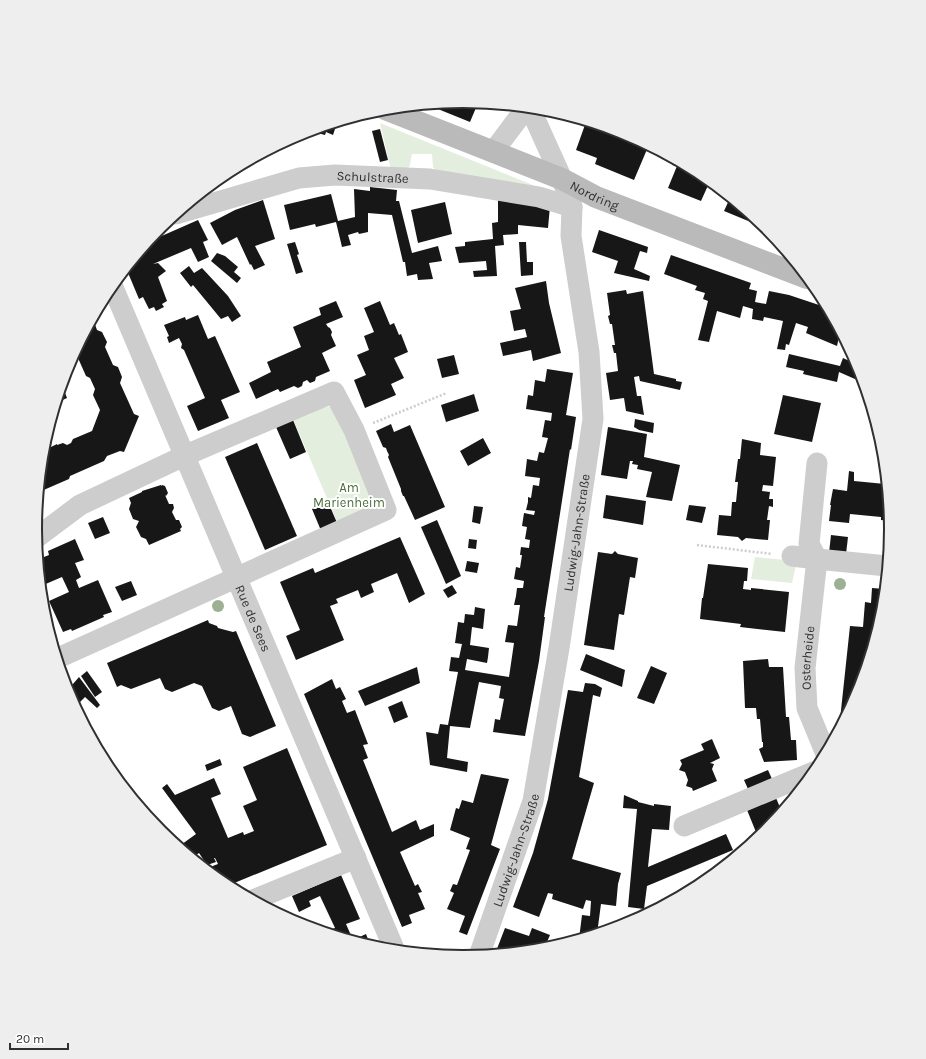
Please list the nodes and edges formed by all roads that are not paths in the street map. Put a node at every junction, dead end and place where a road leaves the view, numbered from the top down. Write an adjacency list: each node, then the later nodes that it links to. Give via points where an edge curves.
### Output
1 (522, 113): 4 (street)
2 (397, 114): 4 (main road, Nordring)
3 (533, 115): 5 (street, Ludwig-Jahn-Straße)
4 (493, 152): 5 (main road, Nordring)
5 (562, 179): 6 (street, Ludwig-Jahn-Straße); 8 (main road, Nordring, via 596,197)
6 (572, 207): 7 (street, Schulstraße, via 539,197 430,179 335,174 299,178); 24 (street, Ludwig-Jahn-Straße, via 571,236 590,352 594,419 560,648 533,801)
7 (188, 210)
8 (798, 275)
9 (115, 293): 10 (street, Rue de Sees)
10 (186, 455): 12 (street, via 80,506); 16 (street, Rue de Sees); 16 (street, via 334,392 354,430 386,510)
11 (817, 463): 14 (street, Osterheide, via 809,544)
12 (42, 534)
13 (792, 556): 14 (street)
14 (817, 559): 15 (street); 18 (street, Osterheide, via 805,668 807,708)
15 (882, 566)
16 (237, 577): 17 (street); 21 (street, Rue de Sees)
17 (61, 656)
18 (823, 747)
19 (804, 776): 20 (street)
20 (684, 826)
21 (356, 858): 22 (street); 23 (street, Rue de Sees)
22 (259, 898)
23 (392, 944)
24 (481, 950)

